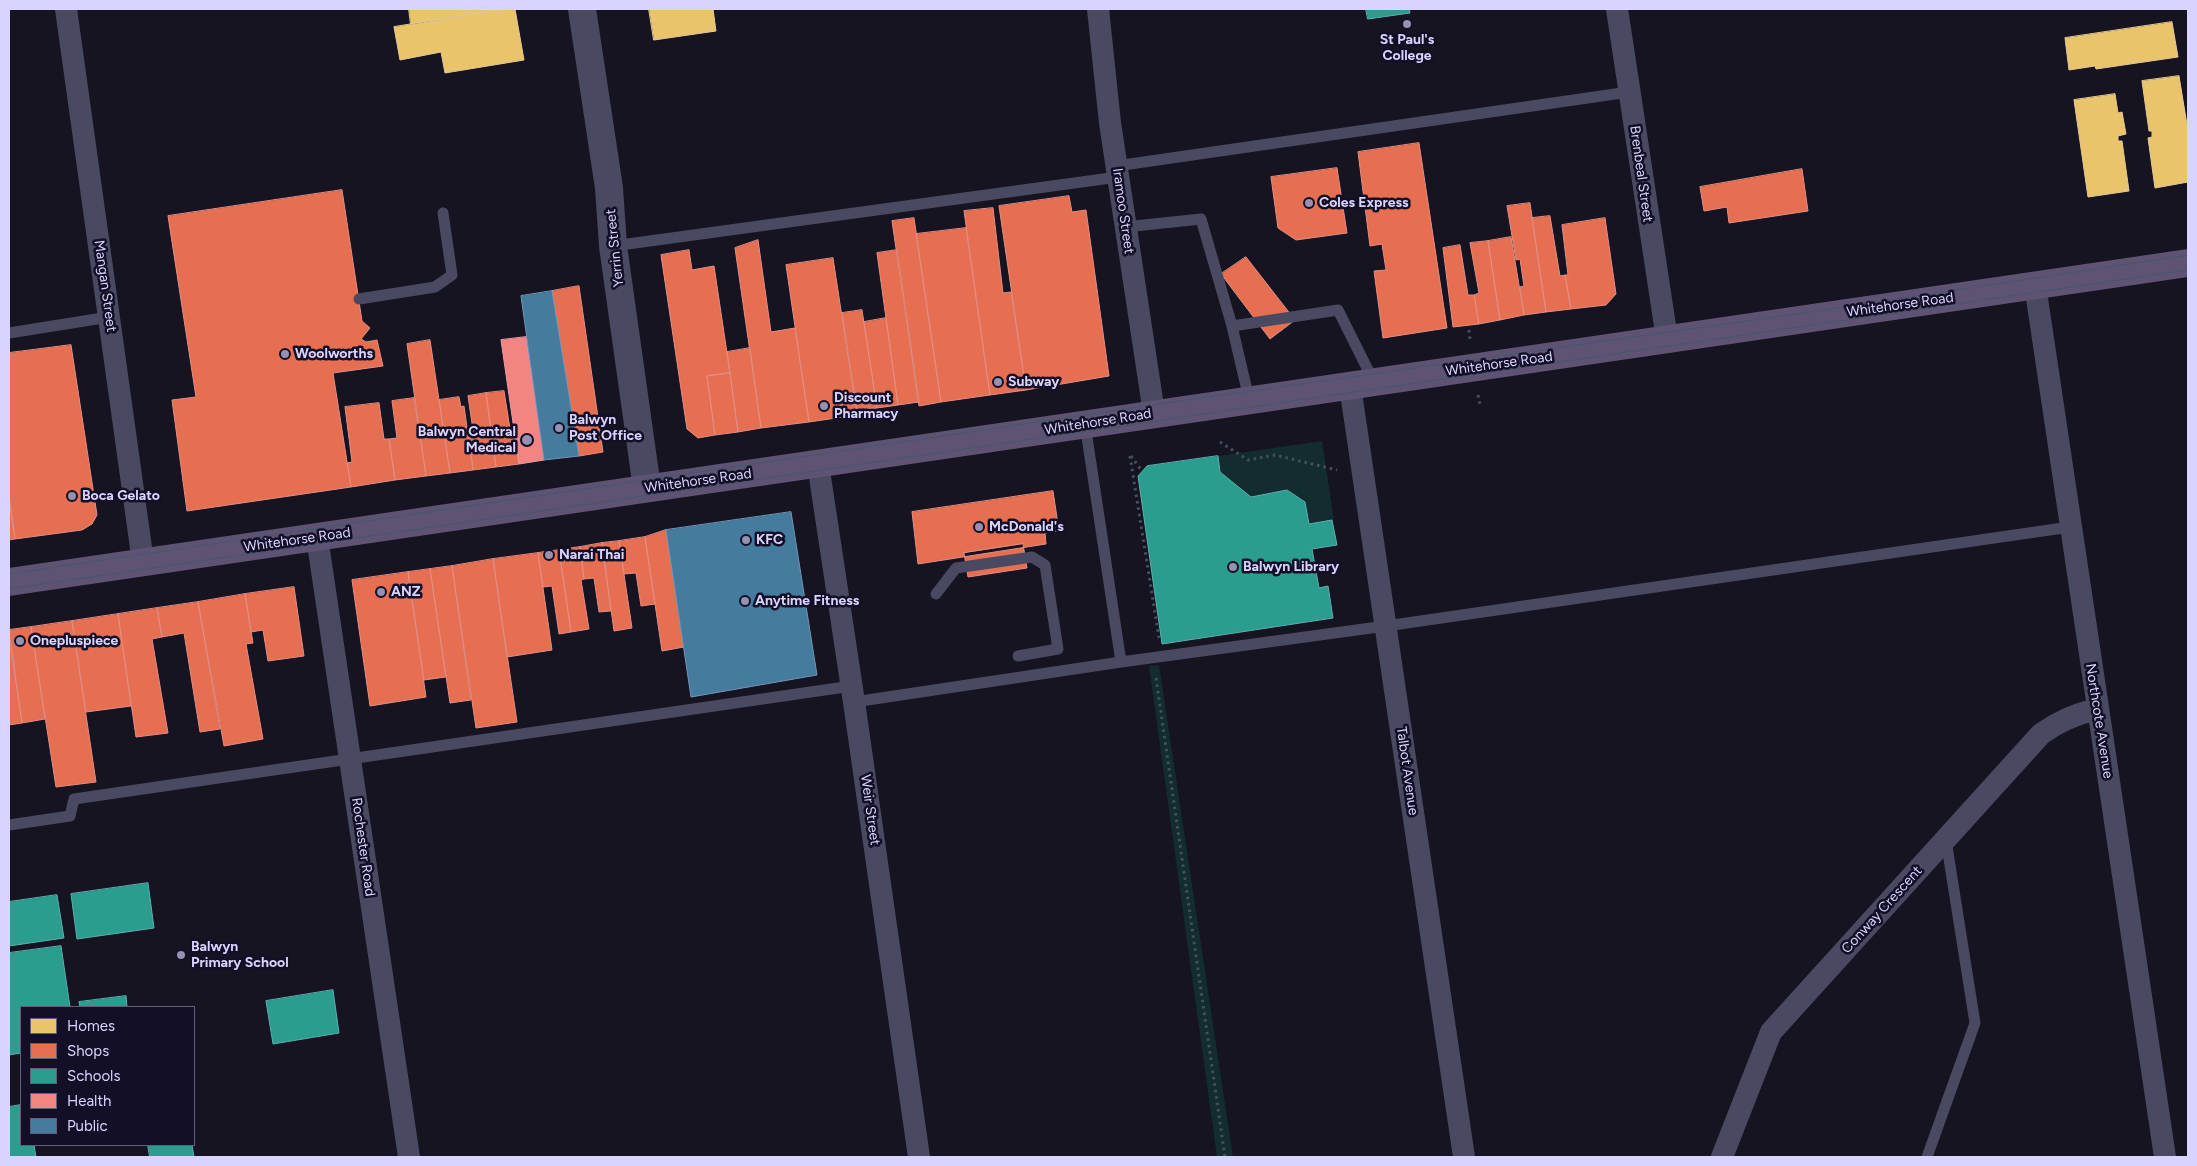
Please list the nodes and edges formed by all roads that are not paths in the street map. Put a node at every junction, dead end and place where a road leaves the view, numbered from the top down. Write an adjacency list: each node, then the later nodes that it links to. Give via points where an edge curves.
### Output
1 (66, 9): 13 (street, Mangan Street)
2 (582, 9): 9 (street, Yerrin Street, via 609,188)
3 (1098, 9): 6 (street, Iramoo Street)
4 (1617, 9): 5 (street, Brenbeal Street)
5 (1629, 92): 6 (lane); 16 (street, Brenbeal Street)
6 (1117, 171): 8 (street, Iramoo Street); 9 (lane)
7 (443, 214): 12 (lane, via 452,276 435,287)
8 (1125, 227): 14 (lane, via 1201,219); 19 (street, Iramoo Street)
9 (613, 246): 22 (street, Yerrin Street)
10 (2188, 263): 11 (main road, Whitehorse Road)
11 (2035, 285): 16 (main road, Whitehorse Road); 23 (street, Northcote Avenue)
12 (359, 299)
13 (109, 317): 15 (lane); 25 (street, Mangan Street)
14 (1232, 326): 17 (lane, via 1338,310); 18 (lane)
15 (9, 332)
16 (1667, 339): 17 (main road, Whitehorse Road)
17 (1362, 384): 18 (main road, Whitehorse Road); 28 (street, Talbot Avenue, via 1364,476)
18 (1249, 399): 19 (main road, Whitehorse Road)
19 (1154, 414): 20 (main road, Whitehorse Road)
20 (1085, 424): 21 (main road, Whitehorse Road); 30 (lane)
21 (818, 464): 22 (main road, Whitehorse Road); 31 (street, Weir Street)
22 (647, 488): 24 (main road, Whitehorse Road)
23 (2070, 527): 28 (lane); 32 (street, Northcote Avenue)
24 (317, 537): 25 (main road, Whitehorse Road); 33 (street, Rochester Road)
25 (143, 562): 26 (main road, Whitehorse Road)
26 (9, 582)
27 (936, 594): 29 (lane, via 956,568 1032,556 1045,566 1058,649)
28 (1386, 626): 30 (lane); 38 (street, Talbot Avenue)
29 (1018, 656)
30 (1121, 662): 31 (lane)
31 (853, 694): 33 (lane); 37 (street, Weir Street)
32 (2097, 709): 35 (street, Conway Crescent, via 2058,721 2041,734); 41 (street, Northcote Avenue)
33 (350, 759): 34 (lane, via 74,798 70,816); 36 (street, Rochester Road)
34 (9, 825)
35 (1946, 840): 39 (street, Conway Crescent, via 1771,1032); 40 (lane, via 1975,1023)
36 (409, 1157)
37 (919, 1157)
38 (1464, 1157)
39 (1722, 1157)
40 (1927, 1157)
41 (2165, 1157)

